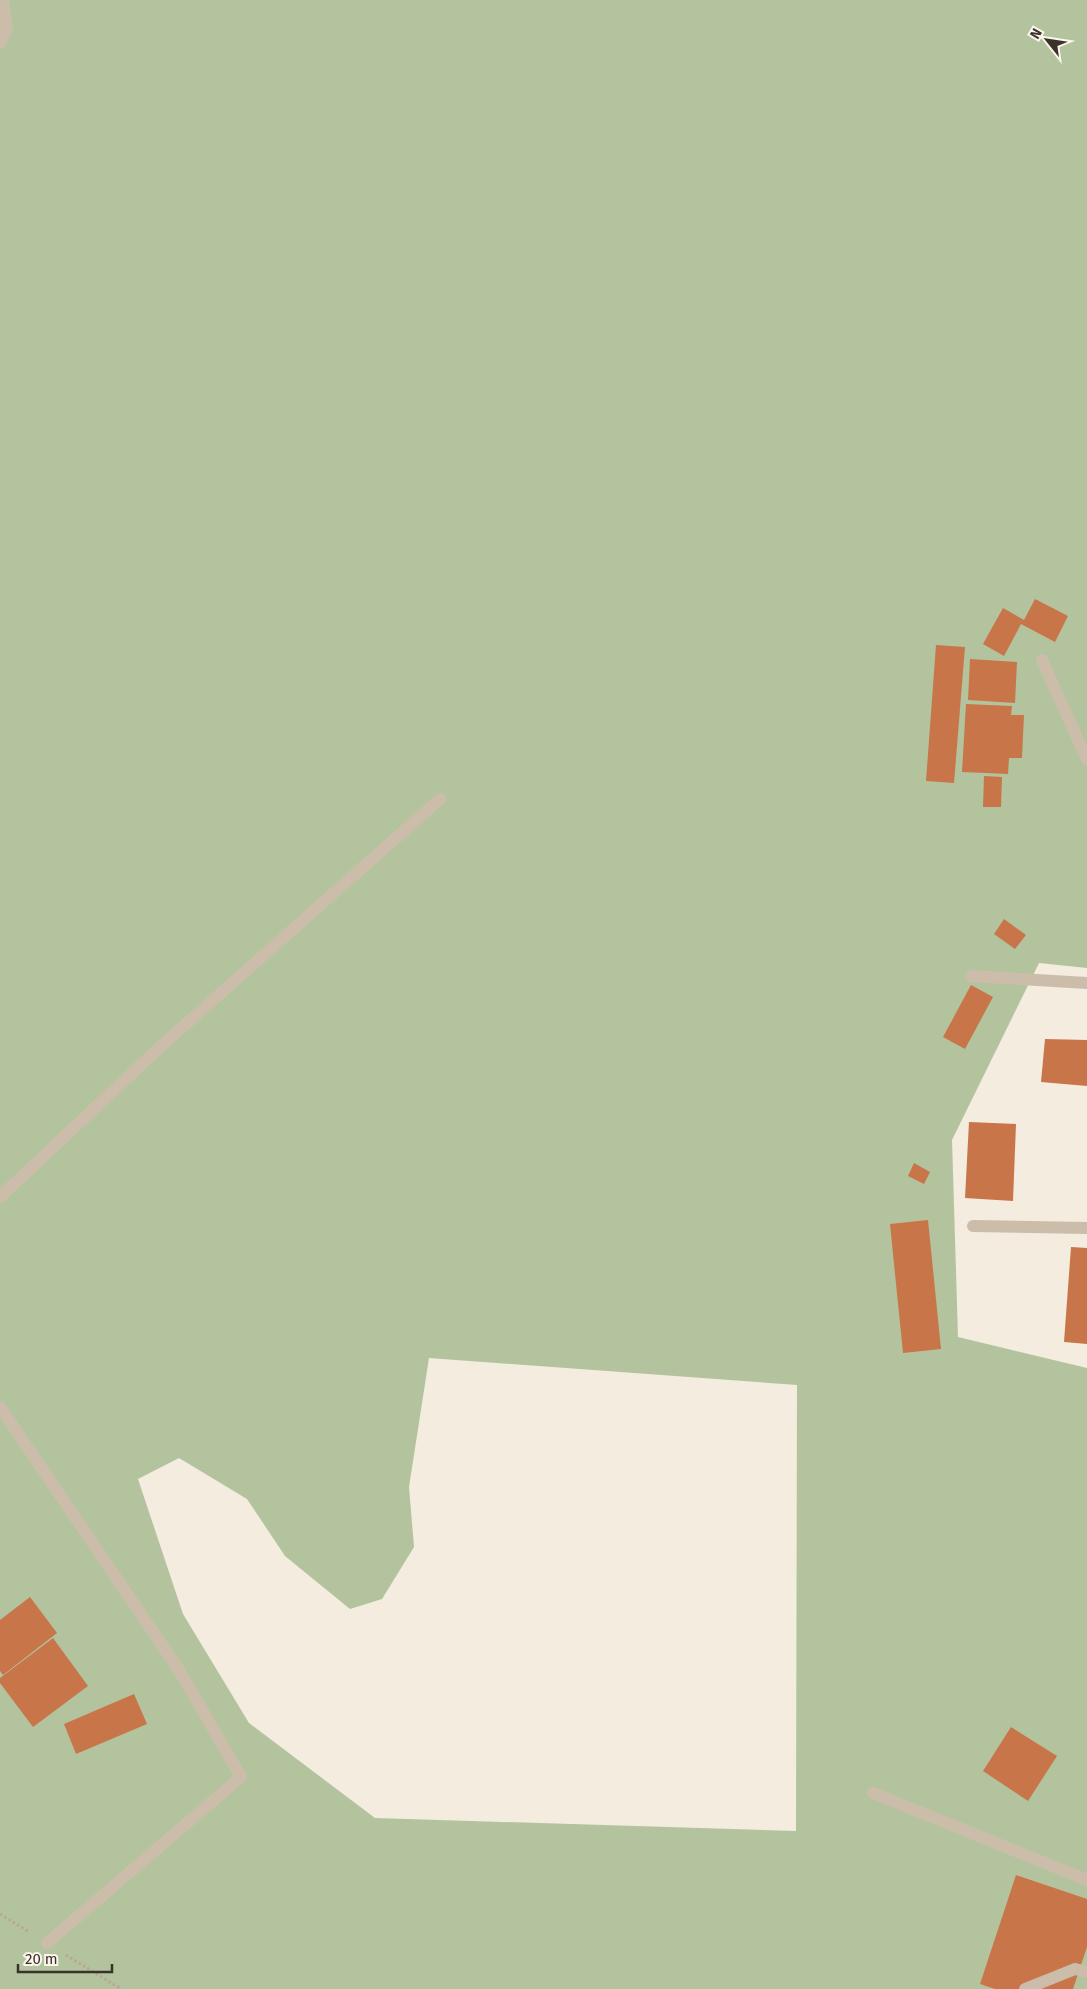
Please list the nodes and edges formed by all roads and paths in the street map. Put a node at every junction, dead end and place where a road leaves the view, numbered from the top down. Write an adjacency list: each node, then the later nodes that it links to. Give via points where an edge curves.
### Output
1 (3, 0): 2 (street, via 7,28)
2 (0, 43)
3 (1042, 660): 4 (street)
4 (1087, 760)
5 (440, 799): 8 (street, via 160,1047)
6 (970, 976): 7 (street)
7 (1087, 983)
8 (0, 1197)
9 (973, 1226): 10 (street)
10 (1087, 1228)
11 (0, 1406): 14 (street, via 179,1670 241,1777)
12 (873, 1793): 13 (street)
13 (1087, 1880)
14 (47, 1943)
15 (1087, 1972): 16 (street, via 1075,1969)
16 (1025, 1989)

